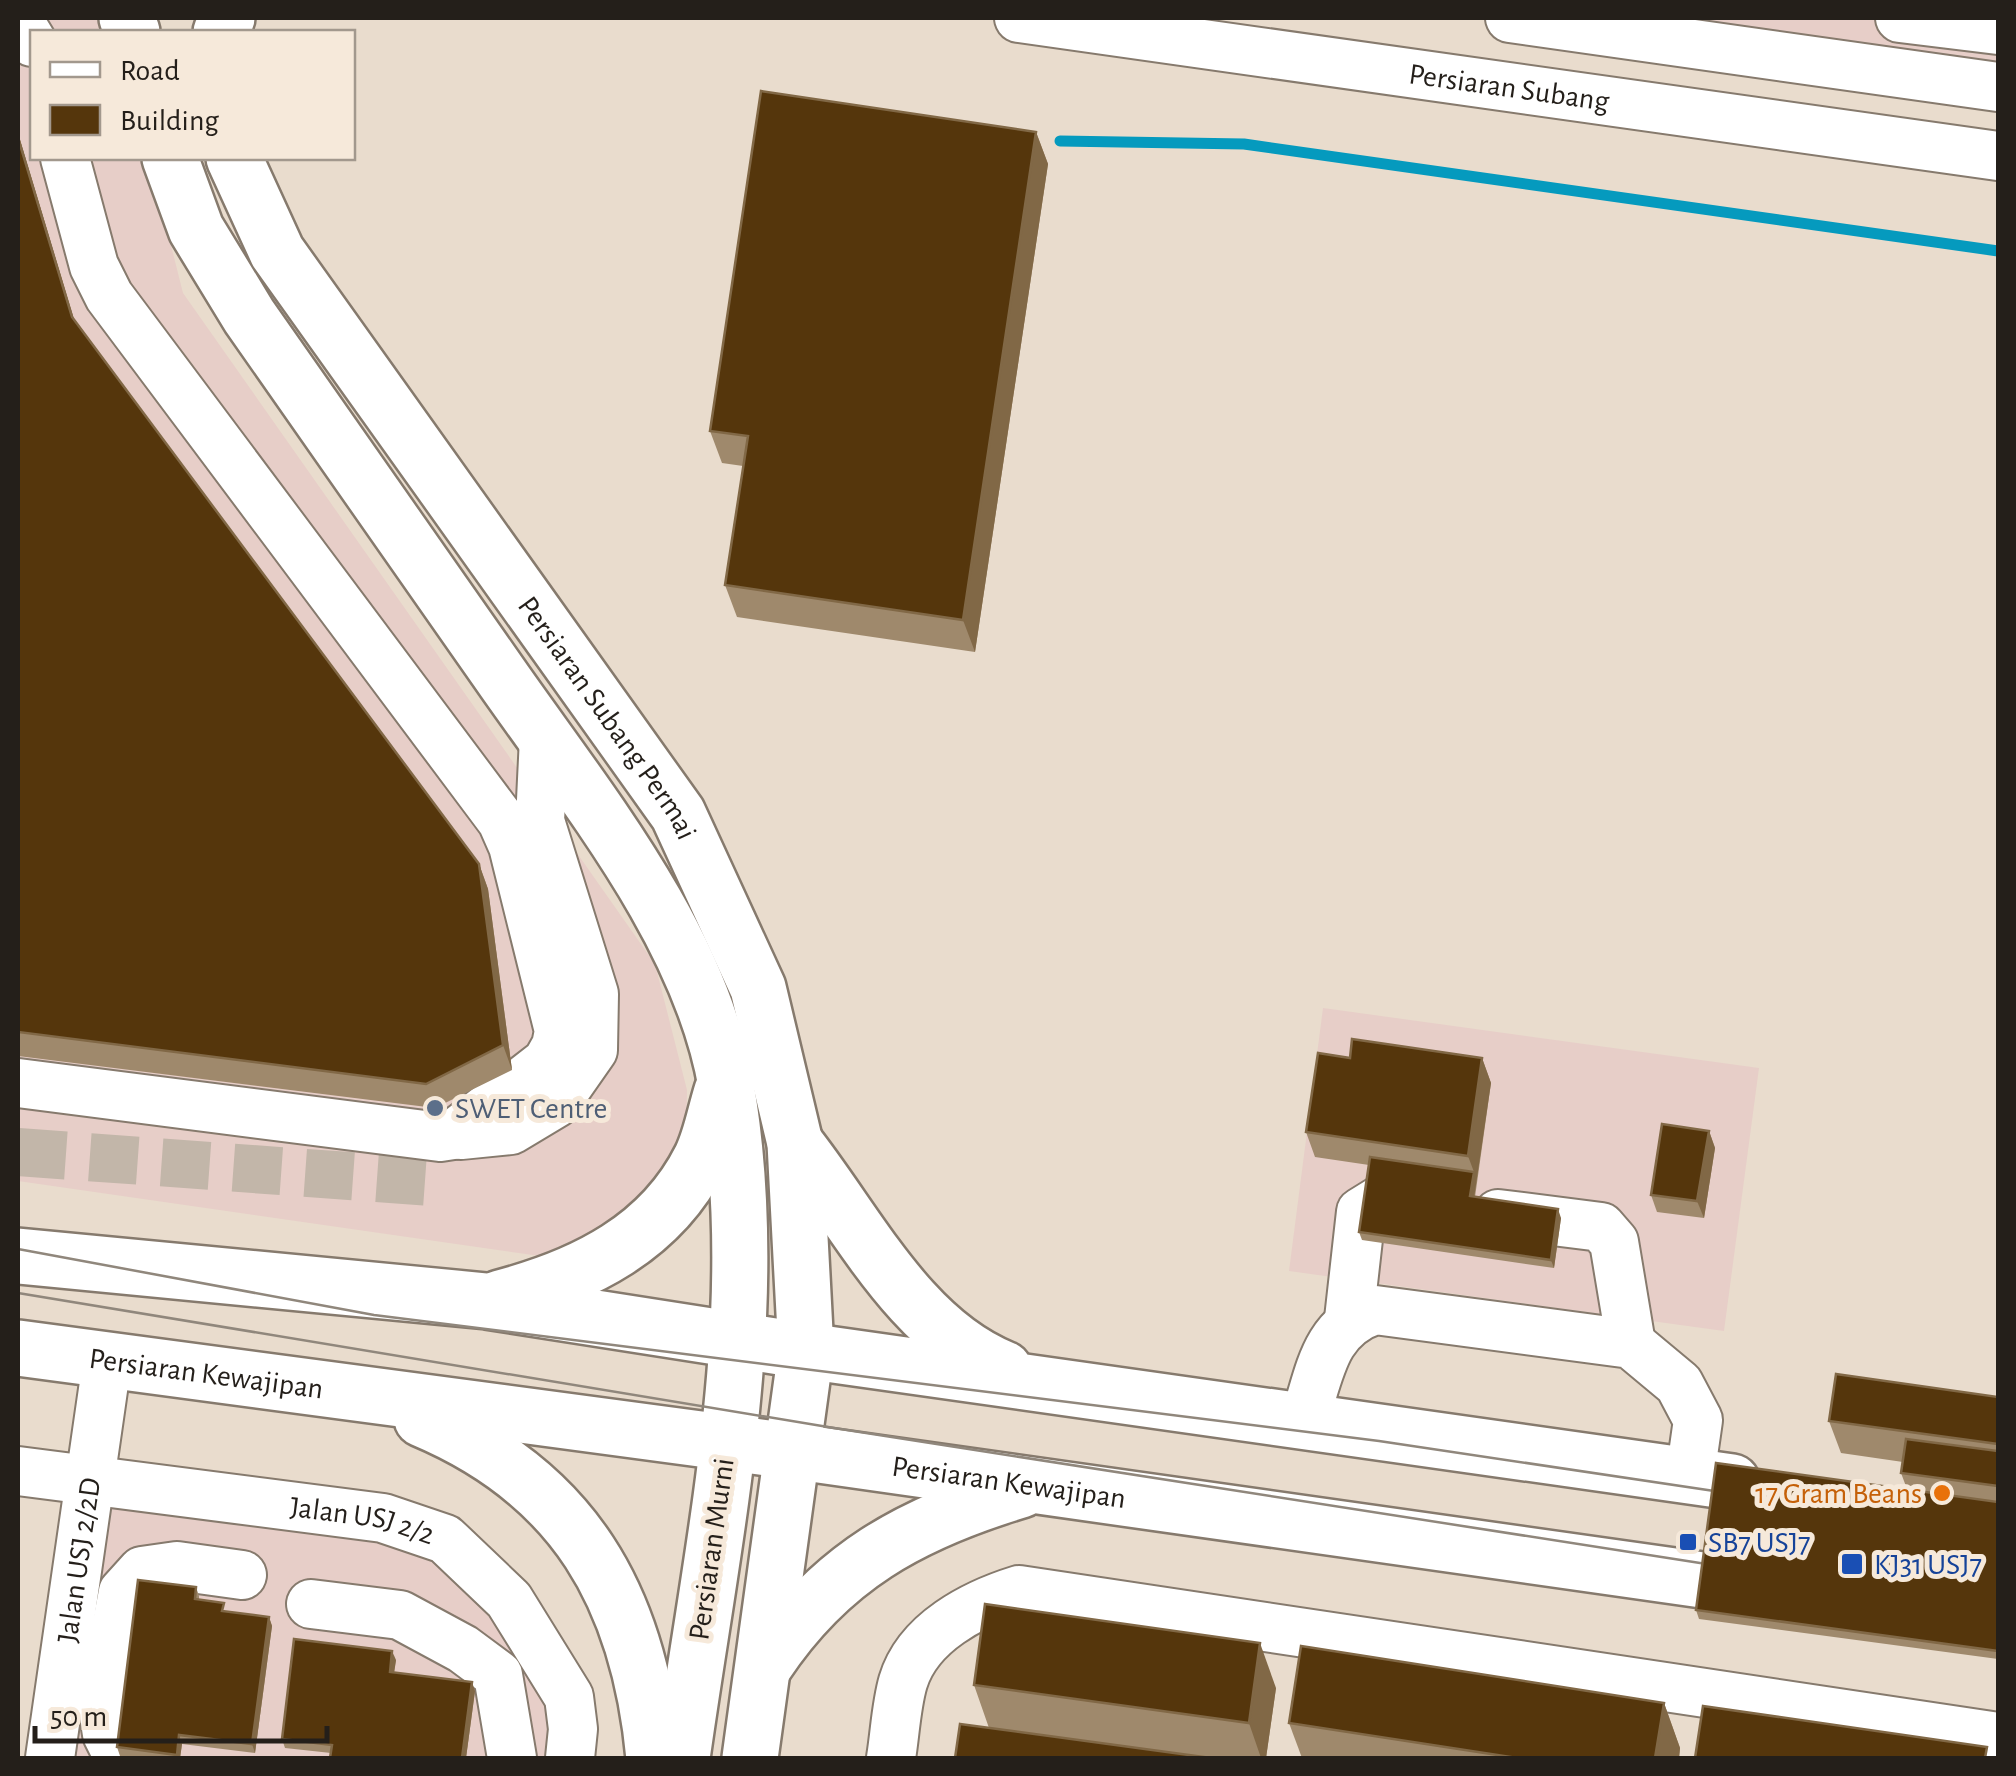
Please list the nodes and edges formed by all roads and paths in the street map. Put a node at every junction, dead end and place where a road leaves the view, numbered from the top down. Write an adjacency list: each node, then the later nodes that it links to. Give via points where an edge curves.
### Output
1 (1019, 18): 6 (street, Persiaran Subang)
2 (1510, 18): 5 (street)
3 (1900, 18): 4 (street)
4 (1998, 30)
5 (1998, 87)
6 (1998, 156)
7 (66, 160): 13 (street, via 108,296 502,820 513,846 558,1031 556,1046 547,1062)
8 (171, 160): 10 (main road, Persiaran Subang Permai, via 196,229 249,316)
9 (235, 160): 14 (main road, Persiaran Subang Permai, via 278,252 678,814 758,988)
10 (544, 738): 11 (main road, Persiaran Subang Permai, via 630,860 698,991); 13 (street, via 540,820 594,994 592,1050 556,1103 511,1130)
11 (725, 1080): 16 (main road, via 702,1156 668,1212 596,1264); 18 (main road, Persiaran Subang Permai, via 739,1192)
12 (18, 1083): 13 (street)
13 (453, 1135)
14 (795, 1143): 21 (main road, Persiaran Subang Permai); 23 (main road, via 935,1325 974,1357)
15 (18, 1256): 16 (main road)
16 (487, 1301): 18 (main road)
17 (1349, 1318): 19 (street, via 1375,1310); 19 (street, via 1361,1212 1382,1199 1601,1227 1614,1242); 25 (street, via 1332,1340)
18 (739, 1340): 21 (main road); 26 (main road, Persiaran Murni)
19 (1632, 1344): 30 (street, via 1679,1384 1698,1420)
20 (18, 1348): 22 (main road, Persiaran Kewajipan)
21 (806, 1351): 23 (main road); 27 (main road)
22 (107, 1362): 24 (main road, Persiaran Kewajipan); 29 (street, Jalan USJ 2/2D)
23 (1044, 1384): 25 (main road)
24 (370, 1396): 26 (main road, Persiaran Kewajipan); 41 (main road, via 509,1464 582,1538 634,1646)
25 (1304, 1421): 30 (main road)
26 (726, 1444): 27 (main road, Persiaran Kewajipan); 42 (main road, Persiaran Murni)
27 (790, 1451): 31 (main road, Persiaran Kewajipan); 35 (main road)
28 (18, 1470): 29 (street, Jalan USJ 2/2)
29 (90, 1477): 37 (street, Jalan USJ 2/2D); 40 (street, Jalan USJ 2/2, via 383,1518 444,1539 509,1600 568,1697)
30 (1711, 1479)
31 (1034, 1486): 33 (main road, Persiaran Kewajipan); 35 (main road, via 963,1508 878,1550 793,1622)
32 (242, 1576): 38 (street, via 177,1566 142,1571 122,1592 102,1702)
33 (1821, 1597)
34 (311, 1604): 39 (street, via 400,1615 498,1674)
35 (763, 1668): 43 (main road)
36 (1998, 1737): 44 (street, via 1020,1590 979,1602 918,1649 903,1682)
37 (50, 1758)
38 (119, 1758)
39 (512, 1758)
40 (570, 1758)
41 (654, 1758)
42 (682, 1758)
43 (750, 1758)
44 (891, 1758)

